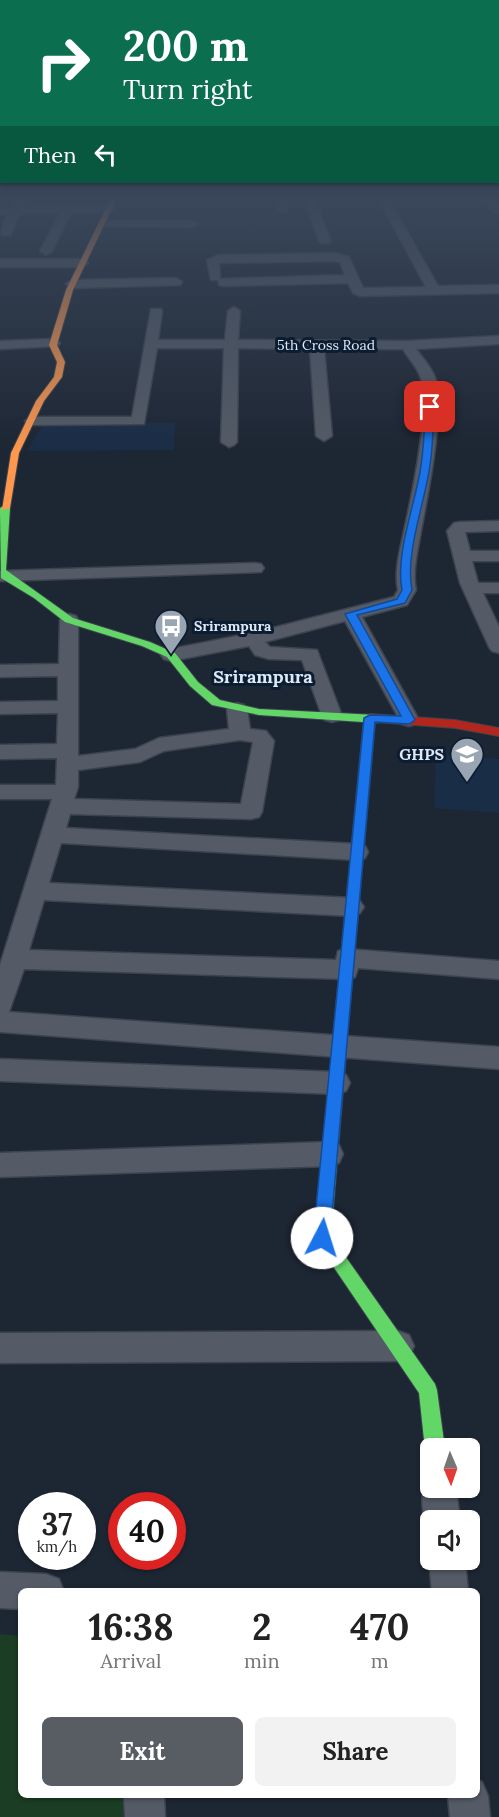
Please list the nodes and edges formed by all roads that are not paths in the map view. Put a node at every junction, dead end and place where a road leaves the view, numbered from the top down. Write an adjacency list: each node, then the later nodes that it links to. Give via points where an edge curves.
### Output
1 (74, 283): 8 (street)
2 (354, 283): 5 (street, via 360,292)
3 (430, 283): 5 (street)
4 (499, 289): 5 (street)
5 (437, 290)
6 (234, 311): 10 (street)
7 (156, 312): 9 (street)
8 (53, 344): 12 (street); 15 (street, via 61,362 60,370)
9 (152, 344): 10 (street, 5th Cross Road); 15 (street, via 139,421)
10 (231, 344): 13 (street, 5th Cross Road); 17 (street)
11 (497, 344): 14 (street, 5th Cross Road)
12 (0, 345)
13 (317, 345): 14 (street, 5th Cross Road); 16 (street)
14 (407, 345): 26 (street, via 428,377 430,407 425,469 408,555 407,590 401,601)
15 (32, 420): 18 (street, via 15,453)
16 (324, 436)
17 (229, 442)
18 (3, 506): 23 (street)
19 (499, 526): 20 (street, via 457,529)
20 (464, 556): 21 (street); 24 (street)
21 (499, 556)
22 (255, 568): 23 (street)
23 (2, 576): 27 (street, via 38,596)
24 (471, 588): 25 (street); 29 (street)
25 (499, 588)
26 (351, 614): 28 (street); 38 (street)
27 (69, 620): 30 (street); 31 (street)
28 (254, 639): 30 (street); 36 (street, via 259,648 269,653 310,654)
29 (499, 647)
30 (171, 655): 35 (street, via 203,694)
31 (69, 670): 32 (street); 33 (street)
32 (0, 671)
33 (68, 707): 34 (street); 42 (street)
34 (0, 708)
35 (237, 710): 36 (street); 40 (street)
36 (332, 716): 37 (street)
37 (370, 718): 38 (street); 46 (street)
38 (409, 720): 39 (street)
39 (499, 732)
40 (240, 734): 42 (street, via 159,746 140,755); 44 (street, via 259,736 264,741 251,812)
41 (0, 752): 42 (street)
42 (68, 757): 44 (street)
43 (0, 792): 44 (street)
44 (63, 799): 45 (street)
45 (52, 835): 46 (street); 47 (street)
46 (357, 852): 48 (street)
47 (34, 891): 48 (street); 49 (street)
48 (352, 907): 50 (street)
49 (14, 959): 50 (street); 52 (street)
50 (347, 964): 51 (street); 54 (street)
51 (499, 970)
52 (0, 1006)
53 (0, 1022): 54 (street)
54 (339, 1046): 55 (street); 57 (street)
55 (499, 1058)
56 (0, 1070): 57 (street)
57 (336, 1083): 58 (street)
58 (329, 1154): 59 (street); 60 (street, via 322,1238)
59 (0, 1165)
60 (398, 1346): 61 (street); 62 (street, via 428,1390)
61 (0, 1348)
62 (434, 1438)
63 (448, 1570): 64 (street)
64 (450, 1588)
65 (0, 1590): 66 (street)
66 (18, 1591)
67 (144, 1798): 69 (street)
68 (468, 1798): 70 (street)
69 (145, 1817)
70 (470, 1817)

